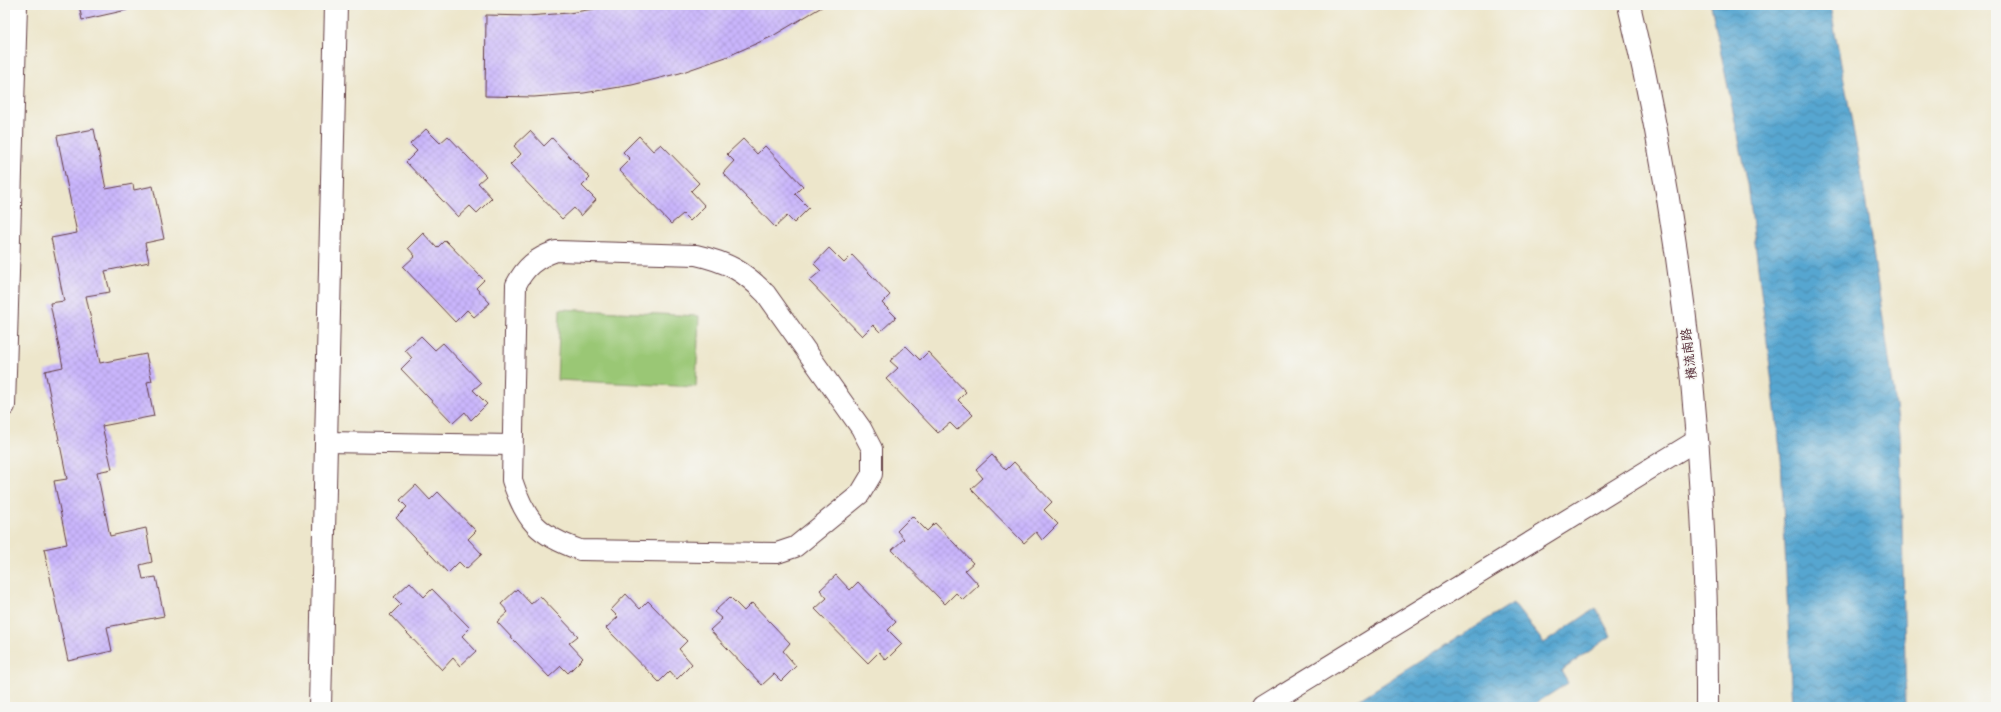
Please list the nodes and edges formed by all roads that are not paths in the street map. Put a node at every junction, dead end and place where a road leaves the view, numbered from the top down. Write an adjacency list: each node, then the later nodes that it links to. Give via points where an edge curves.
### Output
1 (17, 5): 4 (lane)
2 (336, 5): 6 (street)
3 (1629, 5): 5 (street, 横流南路, via 1670,206)
4 (5, 406)
5 (1697, 440): 9 (lane); 10 (street, 横流南路)
6 (326, 442): 7 (lane); 8 (street)
7 (512, 445): 7 (lane, via 516,285 531,263 556,251 696,255 716,259 735,268 766,294 861,428 872,449 872,474 860,494 795,547 778,553 580,550 556,541 535,526 520,505 512,480)
8 (320, 707)
9 (1262, 707)
10 (1707, 707)

